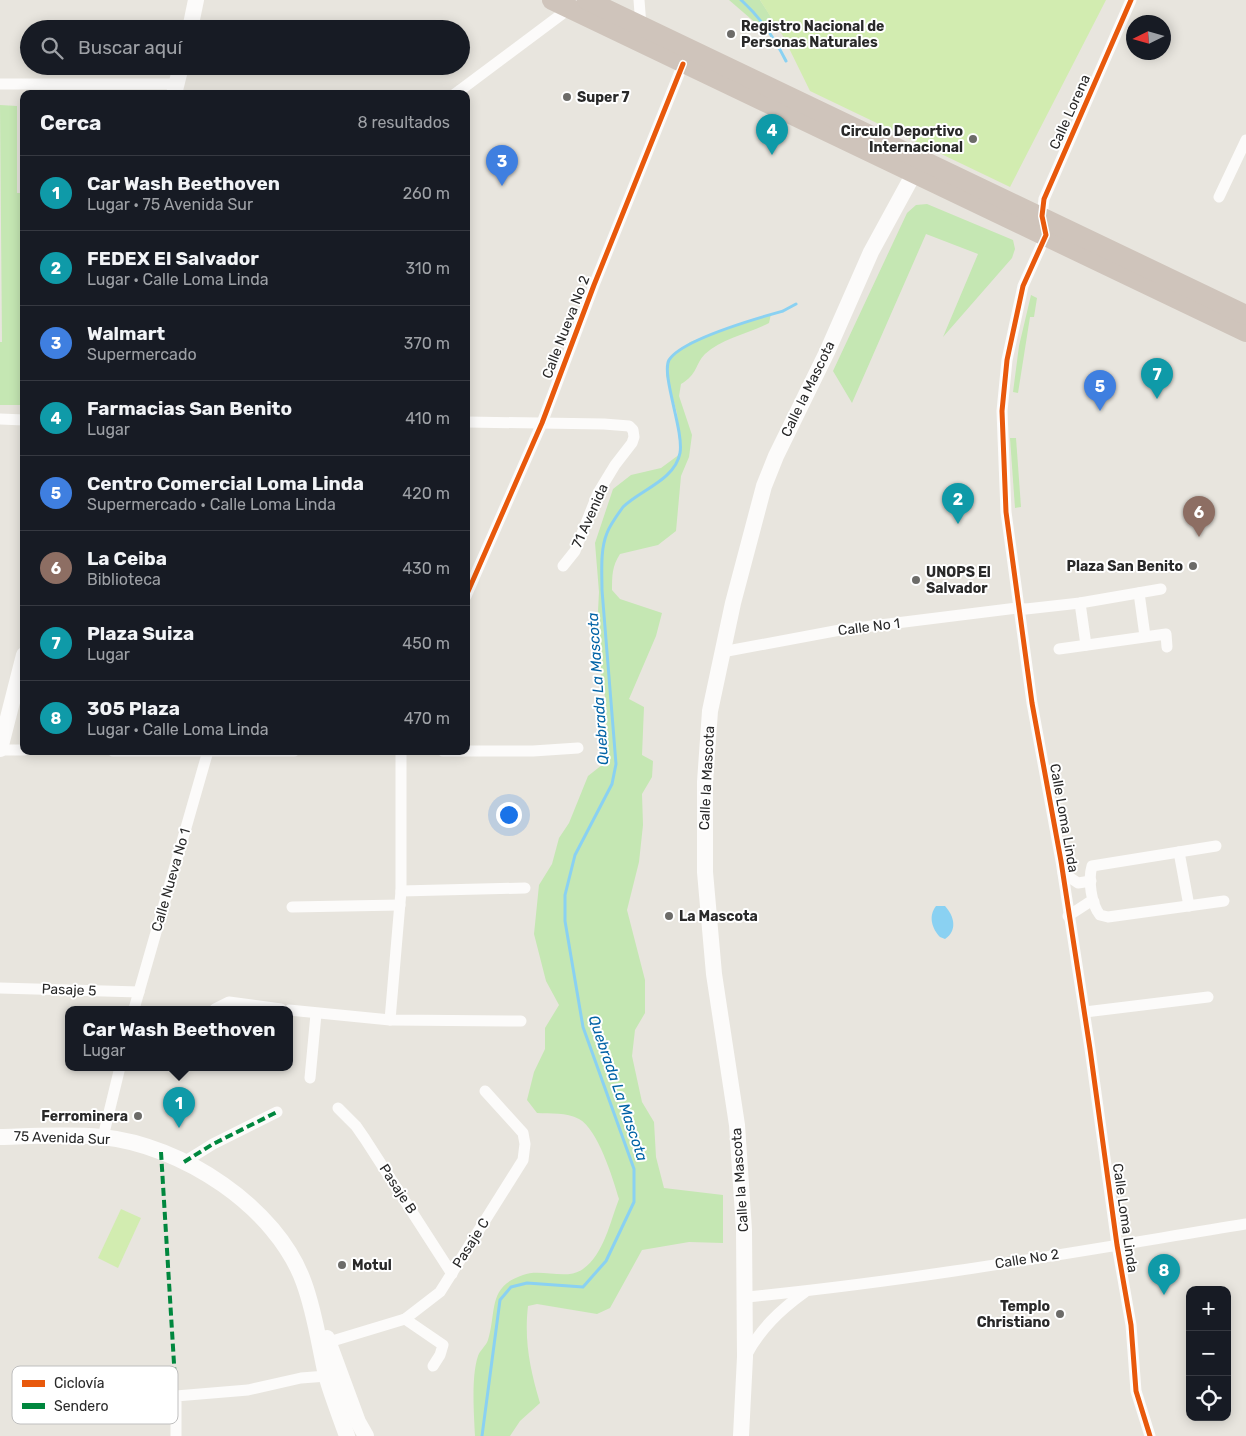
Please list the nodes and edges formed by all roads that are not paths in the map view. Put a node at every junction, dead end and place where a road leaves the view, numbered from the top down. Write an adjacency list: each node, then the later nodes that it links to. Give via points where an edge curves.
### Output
1 (196, 0): 6 (main road)
2 (552, 0): 5 (highway)
3 (639, 0): 7 (street)
4 (1131, 0): 16 (street, Calle Lorena, via 1044,200)
5 (579, 4): 7 (highway); 8 (highway); 12 (street)
6 (193, 20)
7 (641, 26): 14 (highway)
8 (683, 64): 14 (highway); 22 (street, Calle Nueva No 2)
9 (179, 75): 11 (main road)
10 (0, 84): 11 (street)
11 (175, 89)
12 (461, 90)
13 (1246, 140): 15 (street)
14 (918, 167): 16 (highway); 33 (main road, Calle la Mascota, via 871,252 776,456 752,529)
15 (1219, 197)
16 (1044, 226): 17 (highway); 18 (highway); 28 (street, Calle Loma Linda, via 1023,286 1003,389 1006,512)
17 (1246, 315)
18 (1246, 332)
19 (0, 419): 20 (street)
20 (20, 420)
21 (470, 422): 22 (street, 71 Avenida)
22 (542, 423): 23 (street, 71 Avenida, via 622,425 634,433 632,443 614,465 598,493 575,551); 24 (street, Calle Nueva No 2)
23 (563, 566)
24 (470, 587)
25 (1161, 589): 26 (street, Calle No 1)
26 (1139, 593): 27 (street, Calle No 1); 29 (street)
27 (1080, 603): 28 (street, Calle No 1); 30 (street)
28 (1017, 608): 33 (street, Calle No 1, via 840,630); 43 (street, Calle Loma Linda)
29 (1145, 636): 30 (street); 31 (street, via 1166,634)
30 (1086, 645): 32 (street)
31 (1167, 647)
32 (1059, 649)
33 (722, 652): 76 (main road, Calle la Mascota, via 710,711 704,782 704,856 714,974 737,1125)
34 (20, 671): 36 (main road)
35 (578, 748): 38 (street)
36 (0, 749): 37 (street)
37 (20, 750)
38 (470, 751)
39 (207, 755): 54 (street, Calle Nueva No 1)
40 (401, 755): 46 (street)
41 (1216, 846): 42 (street)
42 (1179, 852): 44 (street, via 1098,864 1092,866); 51 (street)
43 (1063, 873): 44 (street, via 1078,883); 52 (street, Calle Loma Linda)
44 (1091, 881): 48 (street)
45 (525, 888): 46 (street)
46 (401, 891): 49 (street)
47 (1224, 900): 51 (street)
48 (1094, 902): 51 (street, via 1100,915 1108,917); 52 (street)
49 (400, 905): 50 (street); 62 (street)
50 (292, 906)
51 (1189, 906)
52 (1068, 916): 60 (street, Calle Loma Linda)
53 (0, 988): 54 (street, Pasaje 5)
54 (138, 992): 56 (street, Calle Nueva No 1)
55 (1208, 997): 60 (street)
56 (135, 1006)
57 (221, 1006): 58 (street, via 229,1002)
58 (259, 1006)
59 (293, 1011): 61 (street)
60 (1085, 1012): 73 (street, Calle Loma Linda)
61 (316, 1014): 62 (street); 65 (street)
62 (390, 1020): 63 (street)
63 (521, 1021)
64 (119, 1071): 70 (street)
65 (310, 1078)
66 (486, 1091): 74 (street, Pasaje C, via 522,1133 525,1144 523,1160)
67 (338, 1108): 74 (street, Pasaje B, via 365,1139)
68 (277, 1112): 71 (street)
69 (0, 1137): 70 (main road, 75 Avenida Sur)
70 (103, 1138): 71 (main road, 75 Avenida Sur, via 133,1143)
71 (184, 1162): 77 (main road, 75 Avenida Sur, via 217,1181 272,1228 296,1265)
72 (1246, 1224): 73 (street, Calle No 2)
73 (1117, 1245): 75 (street, Calle No 2); 87 (street, Calle Loma Linda, via 1131,1325 1136,1391)
74 (452, 1274): 78 (street, Pasaje C, via 440,1292)
75 (807, 1291): 76 (street, Calle No 2); 80 (street, via 766,1326)
76 (746, 1297): 80 (main road, Calle la Mascota)
77 (314, 1314): 79 (main road, 75 Avenida Sur); 82 (main road, 75 Avenida Sur)
78 (405, 1319): 79 (street, Pasaje C); 81 (street, via 443,1345)
79 (329, 1342): 85 (main road, 75 Avenida Sur)
80 (745, 1356): 86 (main road, Calle la Mascota)
81 (433, 1366)
82 (327, 1376): 83 (street, via 301,1378 248,1390); 84 (main road, 75 Avenida Sur)
83 (178, 1396)
84 (347, 1436)
85 (366, 1436)
86 (741, 1436)
87 (1150, 1436)

